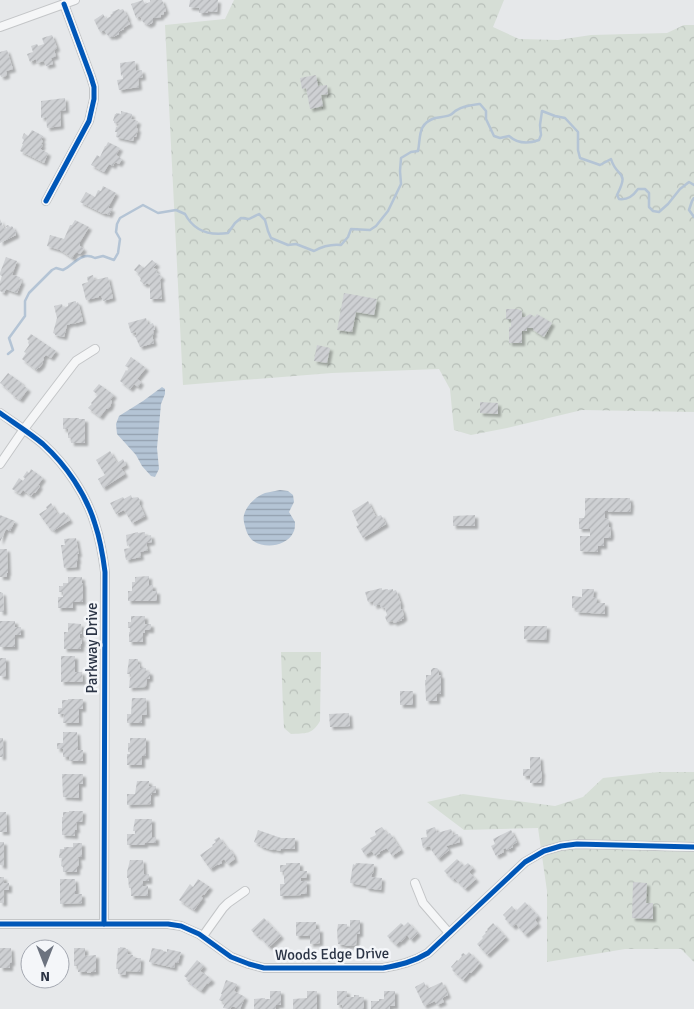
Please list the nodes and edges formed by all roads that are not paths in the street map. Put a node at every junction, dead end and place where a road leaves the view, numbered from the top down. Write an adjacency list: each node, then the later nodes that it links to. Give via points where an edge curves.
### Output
1 (75, 0): 2 (street)
2 (64, 4): 3 (street); 4 (street, via 92,77 94,99 89,120)
3 (0, 27)
4 (46, 202)
5 (95, 349): 7 (street, via 76,361)
6 (0, 413): 7 (street, Parkway Drive)
7 (24, 429): 8 (street); 13 (street, Parkway Drive, via 43,444 70,474 96,524 103,557)
8 (0, 464)
9 (694, 847): 14 (street, Woods Edge Drive, via 576,844 544,851 525,862)
10 (415, 884): 14 (street, via 422,902)
11 (245, 891): 15 (street, via 223,908)
12 (0, 924): 13 (street, Woods Edge Drive)
13 (104, 924): 15 (street, Woods Edge Drive, via 168,924)
14 (449, 933): 15 (street, Woods Edge Drive, via 416,960 383,968 264,968 231,957)
15 (203, 936)

